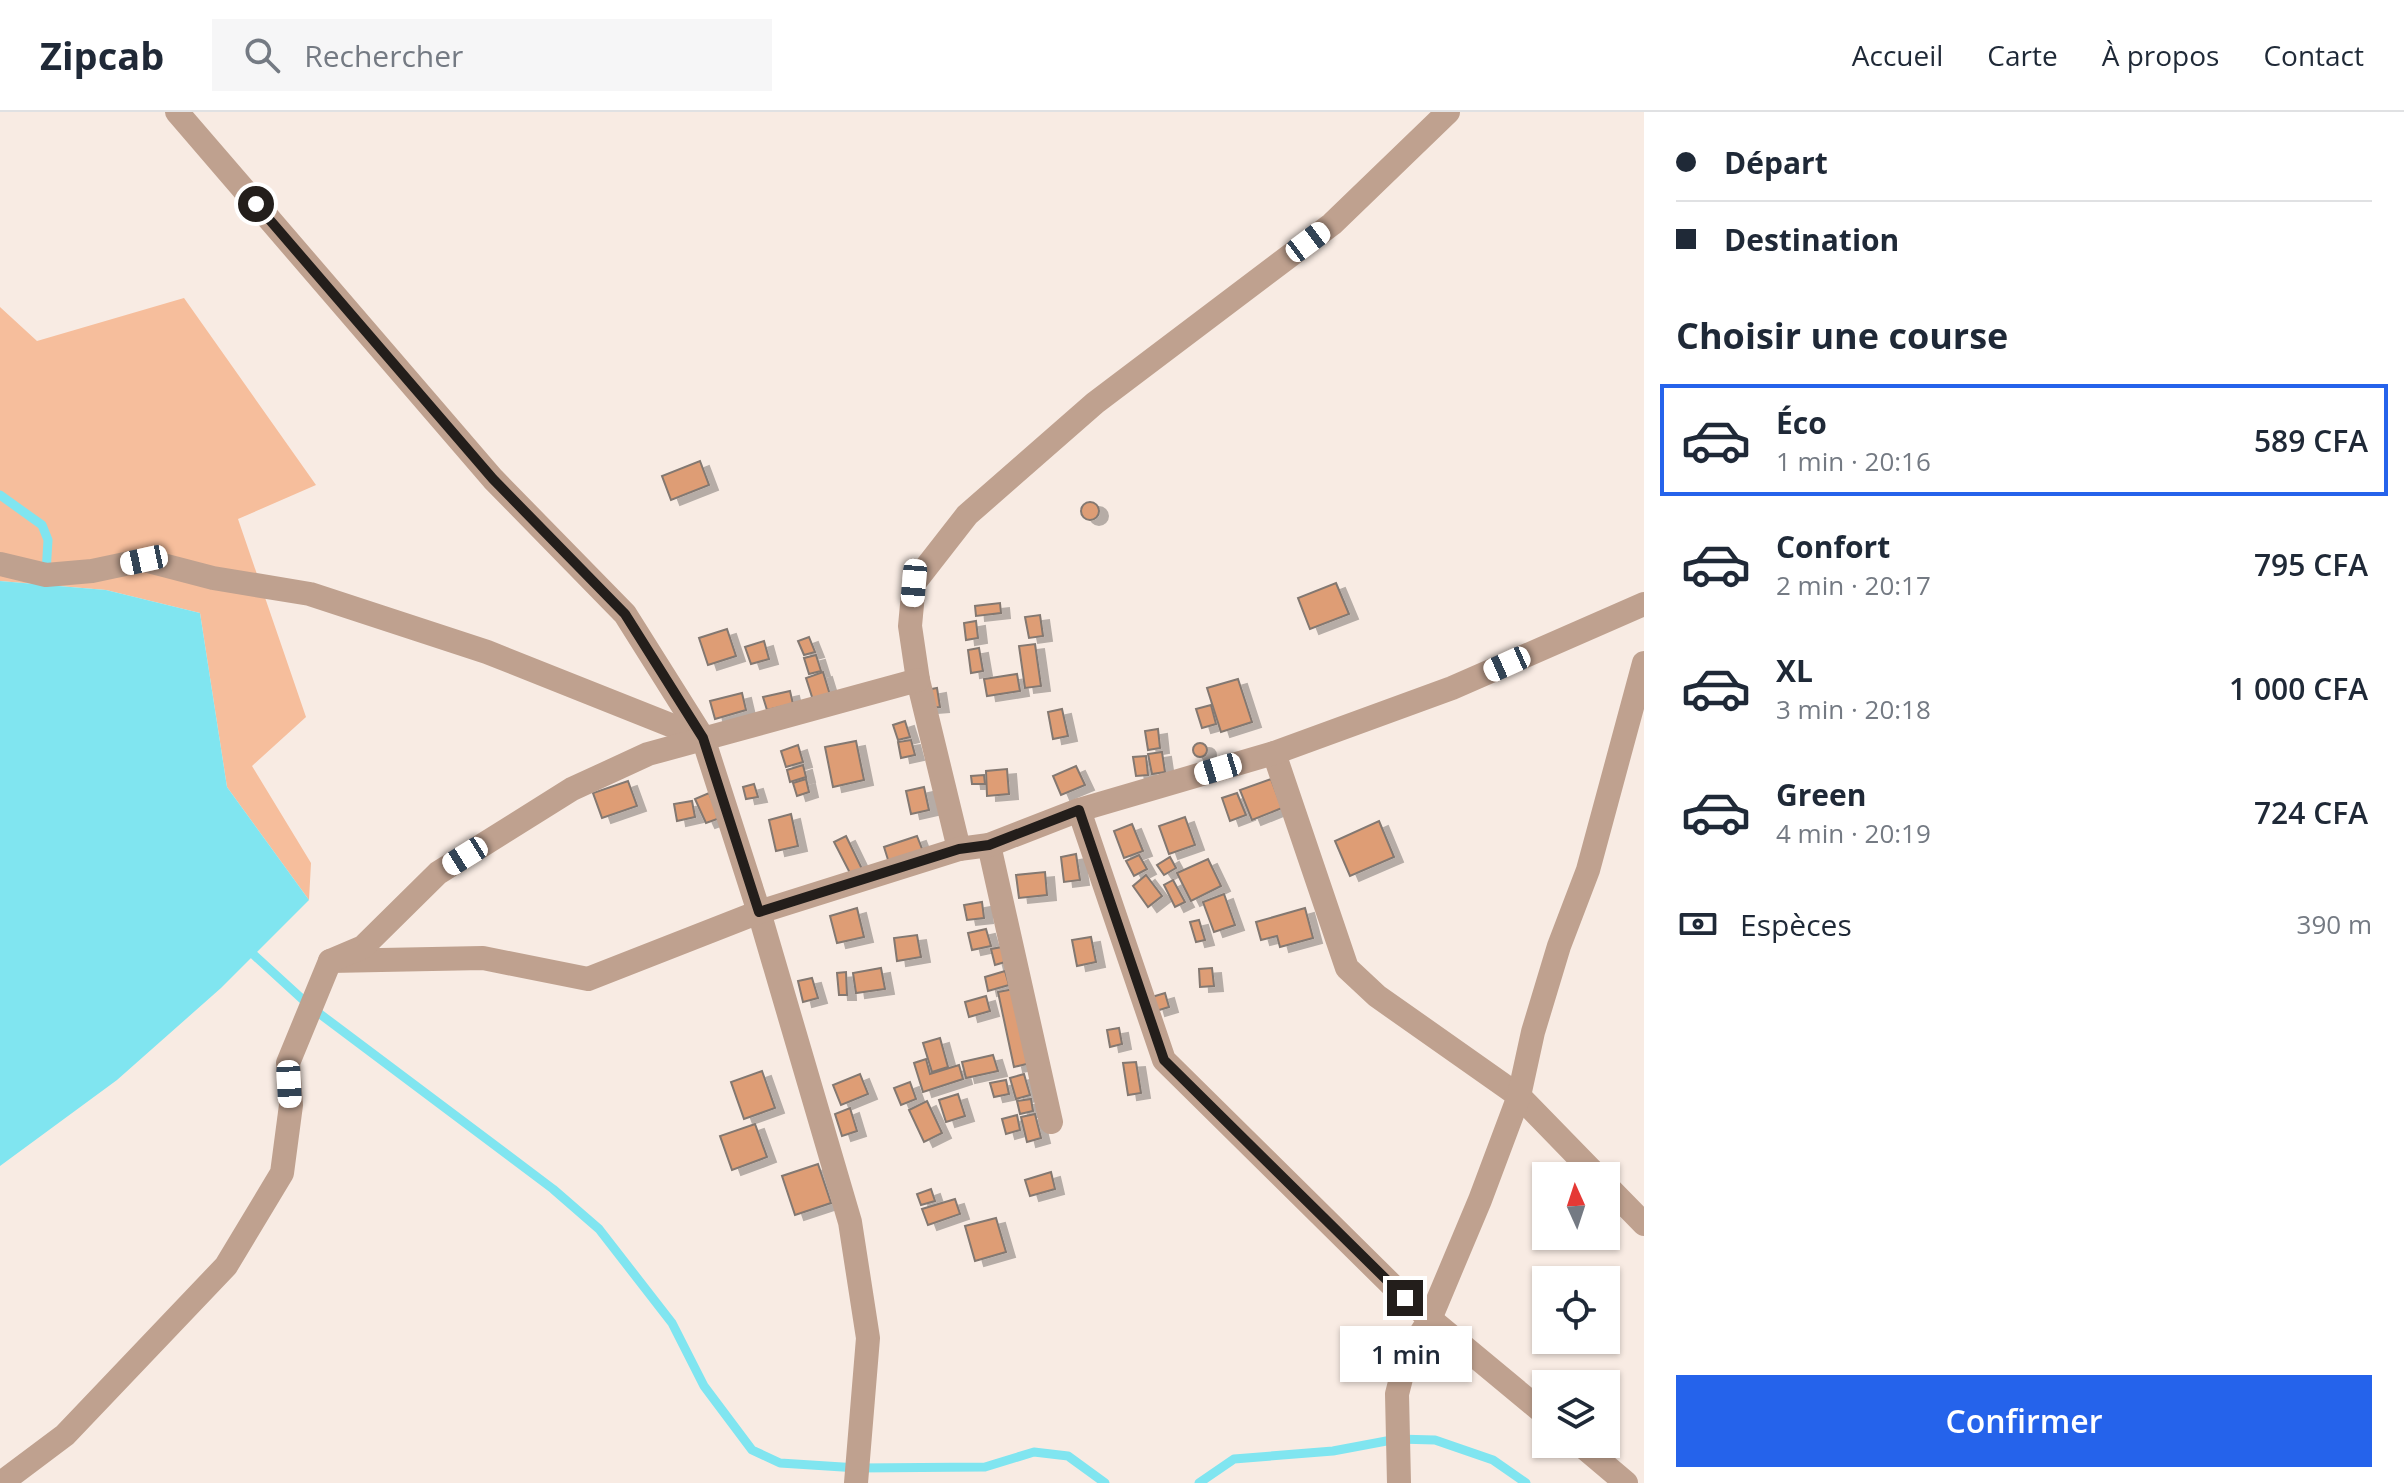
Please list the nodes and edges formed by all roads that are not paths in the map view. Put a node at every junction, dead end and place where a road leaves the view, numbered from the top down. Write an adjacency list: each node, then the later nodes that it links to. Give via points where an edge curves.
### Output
1 (177, 112): 7 (street, via 493,479 625,614)
2 (1448, 112): 6 (street, via 1332,224 1095,403 967,515 914,583 910,626)
3 (0, 564): 7 (street, via 46,575 144,560 310,594 487,652)
4 (1644, 604): 8 (street, via 1452,688)
5 (1644, 663): 14 (street, via 1588,870 1533,1032)
6 (918, 680): 7 (street); 11 (street)
7 (703, 738): 12 (street); 13 (street, via 648,754 572,789 438,873 363,947)
8 (1274, 753): 9 (street); 14 (street, via 1347,968 1377,996)
9 (1079, 810): 10 (street); 19 (street, via 1164,1060)
10 (989, 845): 11 (street); 15 (street)
11 (959, 849): 12 (street)
12 (759, 912): 13 (street, via 588,979 483,958); 23 (street, via 850,1222 868,1338)
13 (330, 961): 22 (street, via 288,1063 291,1105 282,1173 226,1266 65,1435)
14 (1519, 1096): 16 (street); 19 (street)
15 (1051, 1122)
16 (1583, 1162)
17 (1620, 1199): 18 (street)
18 (1644, 1224)
19 (1430, 1319): 20 (street); 24 (street, via 1407,1355 1397,1394)
20 (1532, 1403)
21 (1597, 1458): 25 (street)
22 (1, 1483)
23 (856, 1483)
24 (1399, 1483)
25 (1626, 1483)

